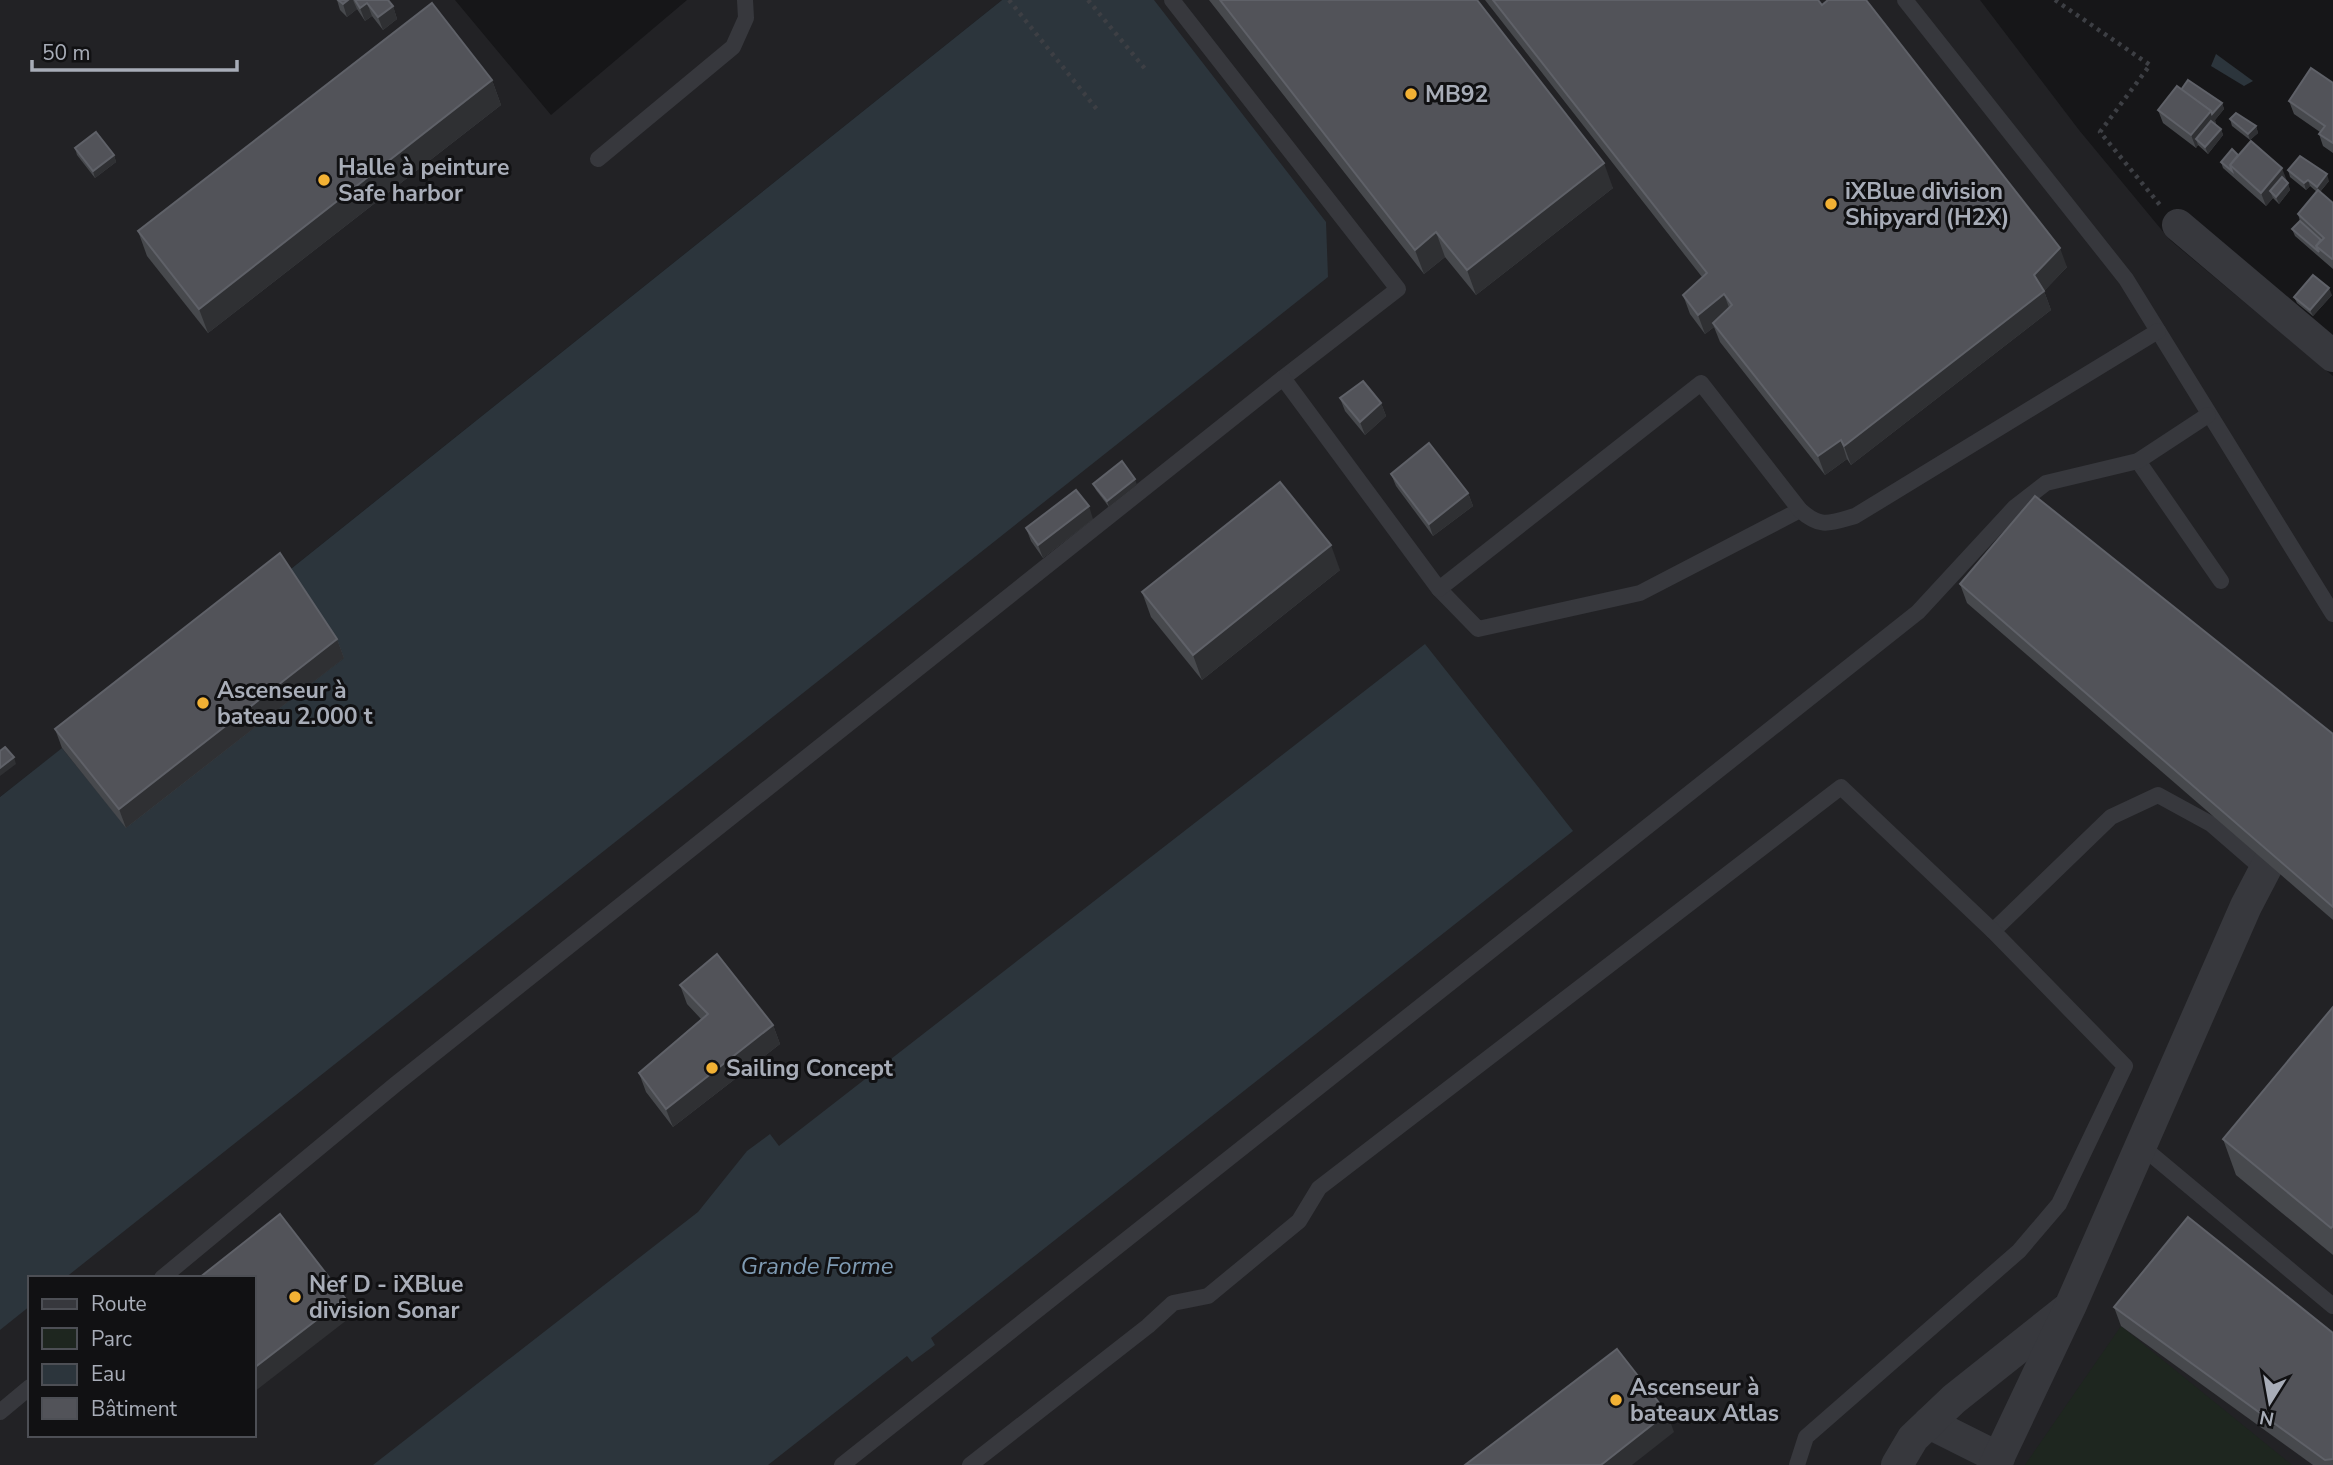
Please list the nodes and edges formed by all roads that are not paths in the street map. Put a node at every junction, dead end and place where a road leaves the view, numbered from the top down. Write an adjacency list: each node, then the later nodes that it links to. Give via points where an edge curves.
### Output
1 (745, 0): 4 (lane, via 746,18 733,47)
2 (1172, 0): 8 (lane, via 1398,289)
3 (1905, 0): 6 (lane, via 2126,279)
4 (598, 159)
5 (2178, 225): 7 (street)
6 (2158, 331): 9 (lane); 11 (lane, via 1855,516 1827,524 1811,520)
7 (2333, 356)
8 (1283, 378): 13 (lane); 18 (lane, via 396,1084)
9 (2208, 415): 10 (lane); 14 (lane)
10 (2138, 461): 12 (lane); 25 (lane, via 2046,483 2015,508 1918,612)
11 (1800, 510): 13 (lane, via 1640,593 1478,629); 13 (lane, via 1701,383)
12 (2221, 581)
13 (1439, 590)
14 (2333, 614)
15 (2266, 866): 16 (lane, via 2211,824 2158,795 2111,817); 17 (street)
16 (1993, 931): 26 (lane, via 1841,787 1319,1188 1299,1221 1208,1296 1173,1303); 27 (lane, via 2125,1066 2059,1204 2019,1251 1806,1437)
17 (2140, 1146): 19 (lane); 20 (street)
18 (164, 1276)
19 (2333, 1306)
20 (2070, 1307): 23 (street); 24 (street)
21 (28, 1389): 22 (lane)
22 (0, 1412)
23 (1929, 1423): 24 (street); 28 (street, via 1913,1438)
24 (1997, 1461)
25 (842, 1465)
26 (970, 1465)
27 (1797, 1465)
28 (1897, 1465)

